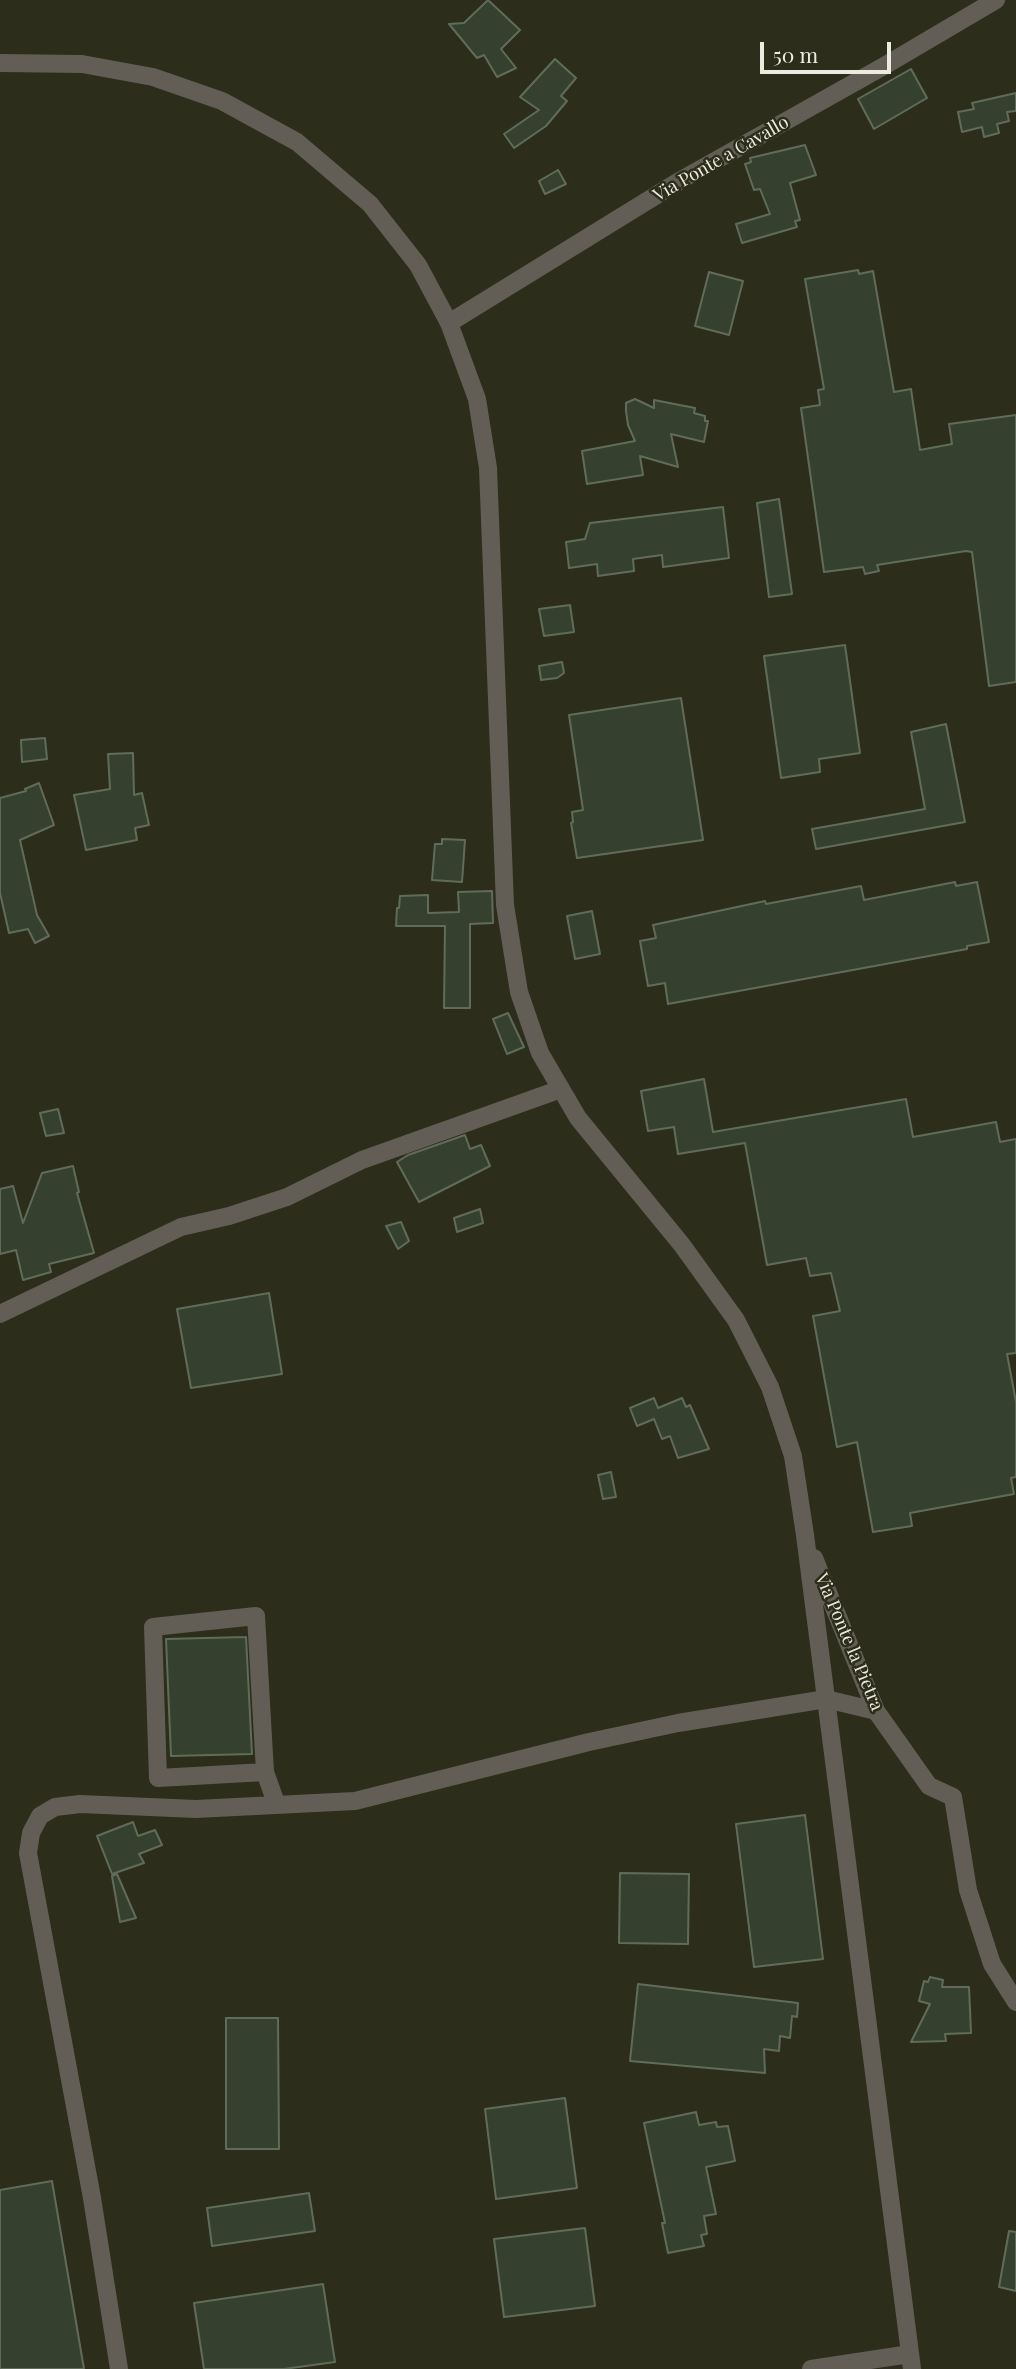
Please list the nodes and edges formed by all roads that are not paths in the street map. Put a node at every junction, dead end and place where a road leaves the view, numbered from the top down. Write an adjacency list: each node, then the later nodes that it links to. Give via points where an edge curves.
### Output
1 (996, 0): 3 (street, Via Ponte a Cavallo, via 681,180)
2 (0, 63): 3 (street, via 82,64 153,77 222,101 297,142 370,204 418,265)
3 (449, 324): 4 (street, via 477,399 488,468 505,905 519,992 540,1053)
4 (561, 1089): 5 (street, via 362,1160 287,1197 181,1227); 6 (street, via 578,1118 682,1245 736,1320 770,1387 793,1456)
5 (0, 1314)
6 (805, 1535): 7 (street); 8 (street, Via Ponte la Pietra)
7 (826, 1699): 8 (street); 10 (street, via 589,1742 355,1801); 12 (street)
8 (876, 1711): 11 (street, Via Ponte la Pietra, via 929,1786 953,1797 968,1890 992,1964)
9 (265, 1772): 9 (street, via 257,1616 153,1627 158,1778); 10 (street)
10 (276, 1804): 13 (street, via 196,1809 80,1804 55,1807 40,1816 31,1833 28,1853)
11 (1016, 2002)
12 (911, 2361): 14 (street)
13 (119, 2369)
14 (811, 2369)

